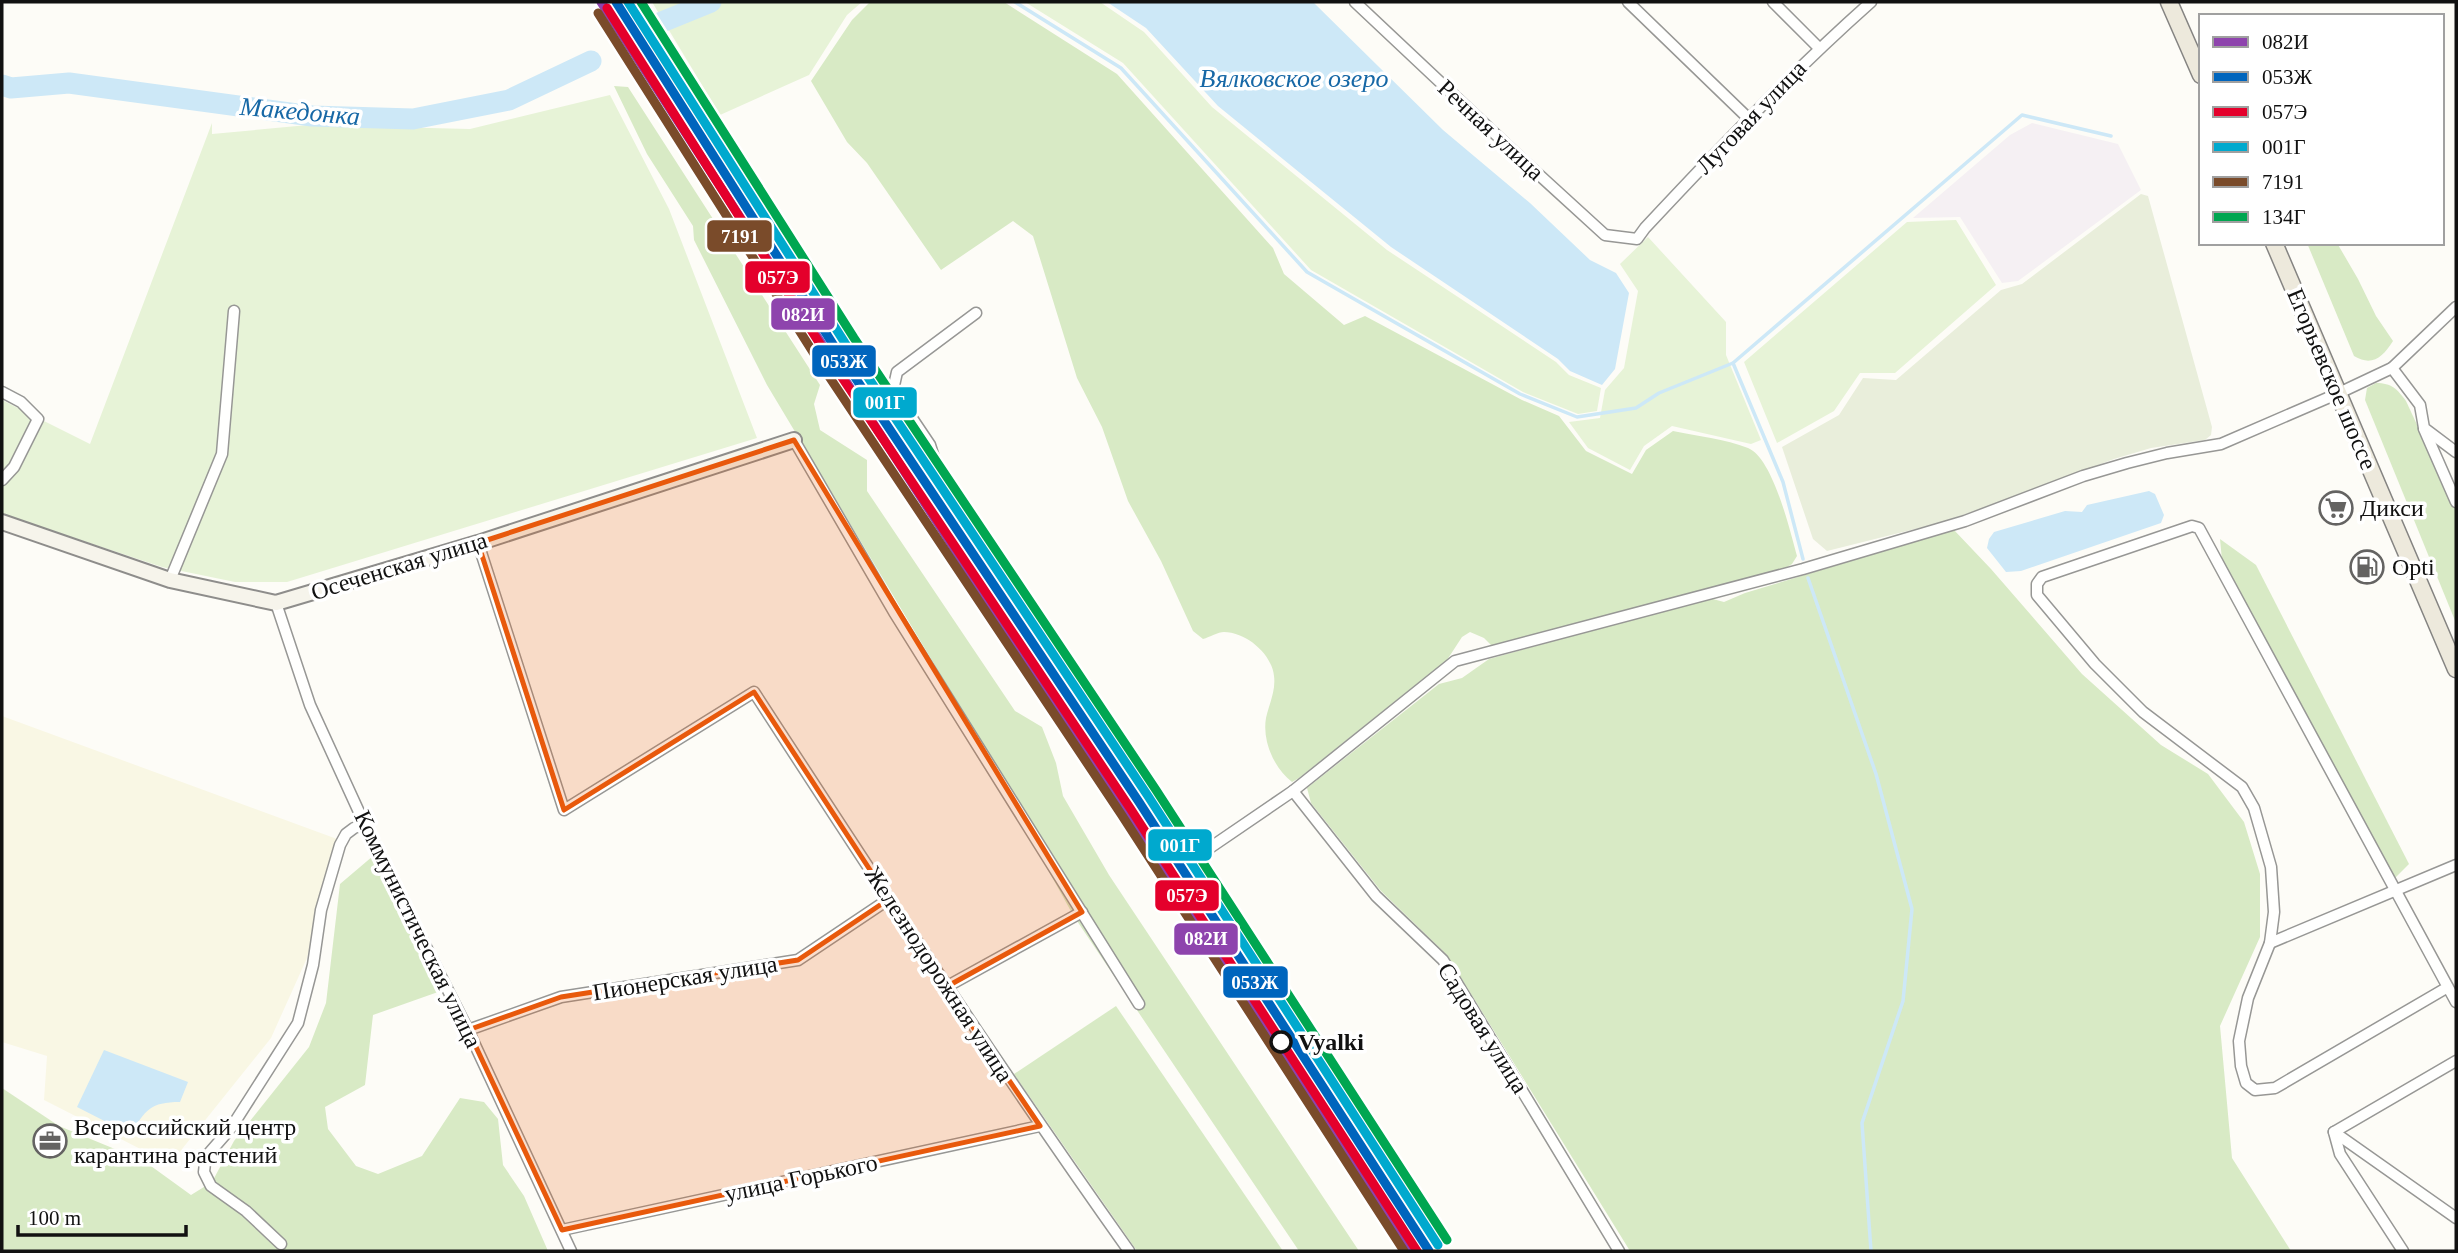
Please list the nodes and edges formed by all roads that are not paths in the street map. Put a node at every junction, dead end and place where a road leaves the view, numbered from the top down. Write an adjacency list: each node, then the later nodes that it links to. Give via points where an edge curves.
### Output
1 (1355, 2): 9 (street, Речная улица, via 1605,235)
2 (1628, 2): 8 (street)
3 (1773, 2): 6 (street)
4 (1871, 2): 6 (street, Луговая улица)
5 (2169, 2): 7 (main road)
6 (1819, 48): 8 (street, Луговая улица)
7 (2199, 70)
8 (1748, 118): 9 (street, Луговая улица)
9 (1637, 239)
10 (2275, 245): 16 (main road, Егорьевское шоссе)
11 (2456, 307): 14 (street)
12 (234, 311): 24 (street, via 222,454)
13 (976, 313): 29 (street, via 897,372 893,390 930,445 944,489)
14 (2392, 368): 16 (street); 17 (street, via 2420,405)
15 (2, 392): 20 (street, via 38,419 14,467)
16 (2339, 393): 26 (main road, Егорьевское шоссе); 27 (street, via 2221,444 2127,463 1965,521 1828,562 1455,661)
17 (2424, 428): 19 (street); 21 (street)
18 (794, 440): 23 (street, Осеченская улица); 33 (street, via 894,612)
19 (2456, 452)
20 (2, 480)
21 (2456, 502)
22 (2, 522): 24 (street, Осеченская улица)
23 (478, 543): 25 (street, Осеченская улица); 32 (street, Железнодорожная улица, via 564,810 754,691)
24 (170, 580): 25 (street, Осеченская улица)
25 (276, 603): 28 (street, Коммунистическая улица, via 310,705)
26 (2456, 669)
27 (1293, 791): 29 (street); 49 (street, Садовая улица, via 1376,896 1443,960)
28 (365, 824): 40 (street, Коммунистическая улица); 46 (street, via 354,828 340,845 298,1023 205,1163 211,1186)
29 (1192, 860): 35 (street)
30 (2456, 864): 31 (street)
31 (2396, 889): 34 (street); 34 (street, via 2199,528 2192,526 2042,577 2038,595 2095,664 2143,712 2242,787 2255,808 2272,867); 37 (street)
32 (889, 899): 36 (street, Железнодорожная улица); 40 (street, Пионерская улица, via 798,960 561,997)
33 (1082, 912): 36 (street); 39 (street)
34 (2270, 943): 37 (street, via 2248,998 2239,1041 2246,1083 2255,1090 2275,1088)
35 (1269, 977)
36 (946, 987): 42 (street, Железнодорожная улица)
37 (2448, 987): 38 (street)
38 (2456, 1002)
39 (1139, 1004)
40 (468, 1030): 45 (street, Коммунистическая улица)
41 (2456, 1061): 43 (street)
42 (1040, 1126): 45 (street, улица Горького); 48 (street, Железнодорожная улица)
43 (2334, 1132): 44 (street); 50 (street, via 2340,1154)
44 (2456, 1218)
45 (562, 1230): 47 (street, Коммунистическая улица)
46 (281, 1244)
47 (571, 1251)
48 (1129, 1251)
49 (1619, 1251)
50 (2403, 1251)

